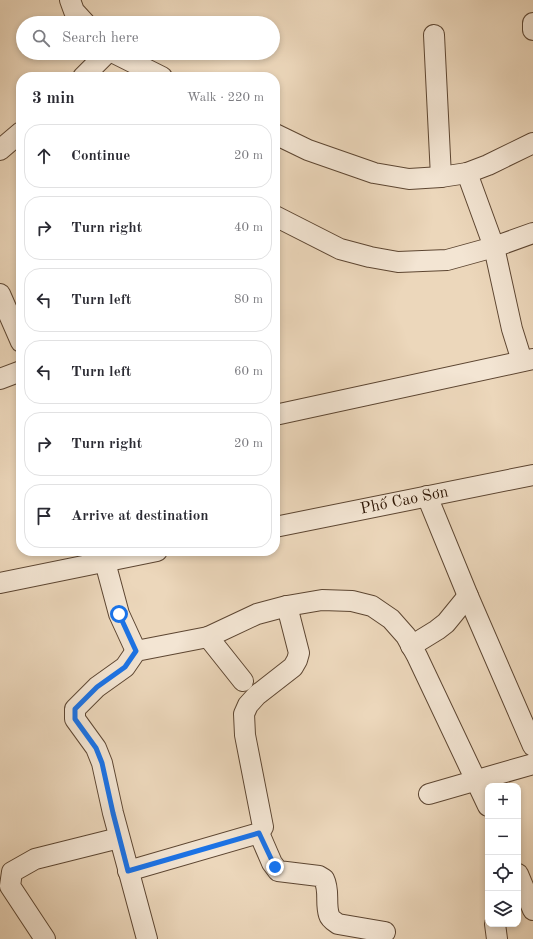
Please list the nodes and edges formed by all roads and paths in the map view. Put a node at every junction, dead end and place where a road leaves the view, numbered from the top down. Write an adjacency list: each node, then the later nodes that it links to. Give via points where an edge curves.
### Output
1 (70, 0): 2 (street)
2 (79, 16)
3 (533, 23): 4 (street)
4 (533, 30)
5 (434, 35): 15 (street)
6 (100, 60): 8 (street)
7 (128, 60): 9 (street)
8 (88, 72)
9 (152, 72)
10 (16, 136): 13 (street)
11 (280, 136): 15 (street, via 308,150 374,174 409,179)
12 (533, 143): 14 (street)
13 (0, 150)
14 (467, 173): 15 (street); 18 (street)
15 (441, 177)
16 (280, 219): 18 (street, via 340,249 398,262 447,260)
17 (533, 233): 18 (street)
18 (494, 247): 21 (street, via 512,328)
19 (0, 294): 20 (street)
20 (16, 331)
21 (528, 360): 24 (street)
22 (16, 373): 23 (street)
23 (0, 379)
24 (280, 414)
25 (533, 475): 26 (street, Phố Cao Sơn)
26 (427, 496): 27 (street, Phố Cao Sơn); 31 (street)
27 (280, 526)
28 (118, 556): 29 (street)
29 (95, 559): 30 (street); 35 (street)
30 (0, 583)
31 (468, 596): 34 (street, via 446,623); 37 (street)
32 (287, 606): 33 (street, via 257,614); 34 (street, via 322,600 352,601 372,606 391,619); 42 (street, via 299,653 297,660 293,667 248,705 244,714 244,735 263,826)
33 (208, 637): 35 (street); 36 (street)
34 (411, 646): 39 (street)
35 (136, 651): 43 (street, via 125,667 97,687 75,709 75,719 96,748 102,763)
36 (243, 680)
37 (533, 746)
38 (533, 764): 39 (street)
39 (476, 779): 40 (street); 41 (street)
40 (429, 794)
41 (485, 799)
42 (259, 833): 44 (street); 48 (street, via 278,871 319,876 324,879 327,885 329,916 332,920 338,924)
43 (119, 838): 44 (street); 49 (street, via 35,859 12,872 10,886)
44 (128, 871): 50 (street)
45 (521, 881): 46 (street)
46 (533, 910)
47 (495, 927): 51 (street)
48 (385, 932)
49 (45, 939)
50 (146, 939)
51 (497, 939)

